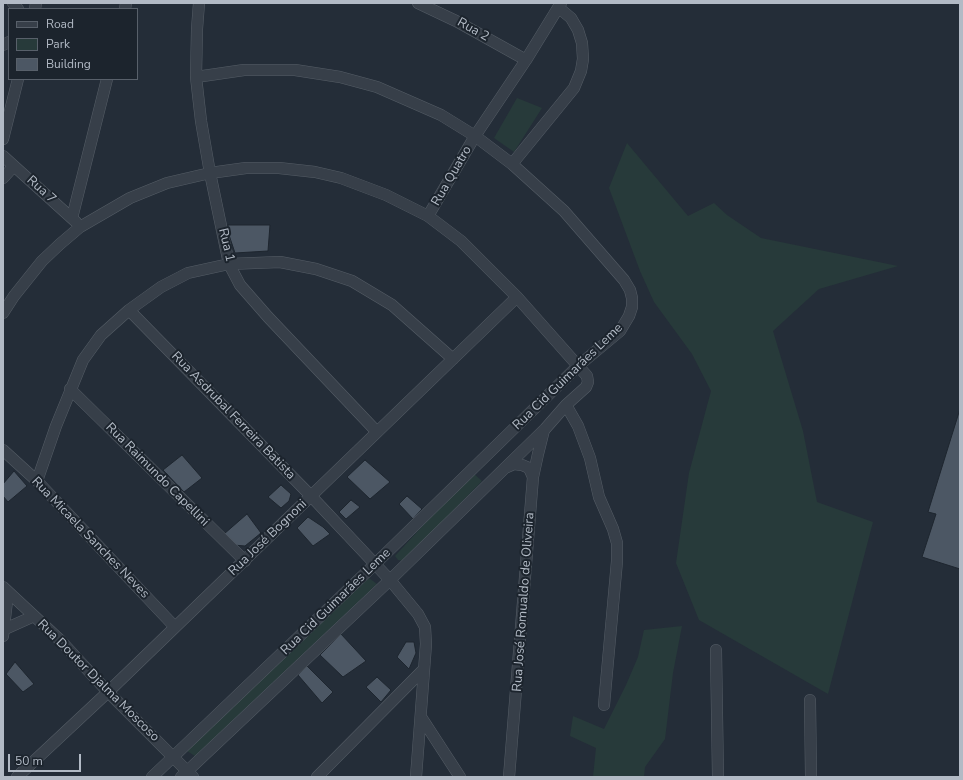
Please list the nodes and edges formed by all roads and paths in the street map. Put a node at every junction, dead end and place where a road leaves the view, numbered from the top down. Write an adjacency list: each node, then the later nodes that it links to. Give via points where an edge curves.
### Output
1 (199, 3): 5 (street, Rua 1)
2 (418, 3): 4 (street, Rua 2)
3 (560, 5): 4 (street, Rua Quatro); 11 (street, via 578,30 582,43 581,72 574,88)
4 (526, 60): 8 (street, Rua Quatro)
5 (196, 77): 8 (street, Rua Cid Guimarães Leme, via 244,70 288,70 340,77 377,88 441,115); 13 (street, Rua 1)
6 (18, 80): 9 (street)
7 (107, 80): 16 (street)
8 (475, 136): 11 (street, Rua Cid Guimarães Leme); 15 (street, Rua Quatro)
9 (3, 139)
10 (3, 156): 12 (street)
11 (512, 164): 23 (street, Rua Cid Guimarães Leme, via 564,211 630,290 632,307 620,331)
12 (14, 166): 14 (street, Rua 7); 16 (street, Rua 7)
13 (210, 173): 15 (street, via 253,168 315,172 341,178 386,195); 17 (street, via 167,183 136,195); 18 (street, Rua 1)
14 (3, 178)
15 (428, 216): 19 (street, via 460,241)
16 (72, 218): 17 (street, Rua 7)
17 (80, 227): 21 (street, via 42,261)
18 (229, 264): 20 (street, via 188,273); 22 (street, via 280,262 316,269 352,281 392,305); 27 (street, Rua 1, via 240,285 268,317)
19 (516, 297): 22 (street, Rua José Bognoni); 23 (street)
20 (129, 310): 24 (street, via 101,335 82,360); 32 (street, Rua Asdrubal Ferreira Batista)
21 (3, 313)
22 (453, 359): 27 (street, Rua José Bognoni)
23 (578, 366): 25 (street, Rua Cid Guimarães Leme, via 587,376 588,382 586,387); 34 (street, Rua Cid Guimarães Leme)
24 (70, 389): 31 (street); 33 (street, Rua Raimundo Capellini)
25 (566, 405): 26 (street, Rua Cid Guimarães Leme); 44 (street, via 578,426 590,458 599,497 617,544)
26 (545, 429): 29 (street, Rua Cid Guimarães Leme); 30 (street, Rua José Romualdo de Oliveira)
27 (377, 432): 32 (street, Rua José Bognoni)
28 (3, 450): 31 (street, Rua Micaela Sanches Neves)
29 (502, 470): 30 (street, via 514,464 522,465 529,468); 35 (street, Rua Cid Guimarães Leme)
30 (533, 477): 53 (street, Rua José Romualdo de Oliveira)
31 (37, 481): 38 (street, Rua Micaela Sanches Neves)
32 (311, 496): 33 (street, Rua José Bognoni); 34 (street, Rua Asdrubal Ferreira Batista)
33 (245, 561): 38 (street, Rua José Bognoni)
34 (375, 564): 35 (street, Rua Asdrubal Ferreira Batista); 46 (street, Rua Cid Guimarães Leme)
35 (390, 580): 41 (street, Rua Asdrubal Ferreira Batista, via 418,614 425,627); 47 (street, Rua Cid Guimarães Leme)
36 (6, 589): 37 (street, Rua Doutor Djalma Moscoso); 39 (street)
37 (34, 616): 39 (street); 42 (street, Rua Doutor Djalma Moscoso, via 62,641)
38 (175, 627): 42 (street, Rua José Bognoni)
39 (4, 632)
40 (716, 650): 54 (street)
41 (424, 670): 45 (street, Rua Asdrubal Ferreira Batista); 48 (street)
42 (108, 692): 46 (street, Rua Doutor Djalma Moscoso); 49 (street, Rua José Bognoni)
43 (810, 700): 55 (street)
44 (604, 705)
45 (421, 717): 51 (street, Rua Asdrubal Ferreira Batista); 52 (street)
46 (173, 757): 47 (street, Rua Doutor Djalma Moscoso); 50 (street, Rua Cid Guimarães Leme)
47 (187, 775)
48 (320, 776)
49 (18, 777)
50 (152, 777)
51 (416, 777)
52 (460, 777)
53 (509, 777)
54 (718, 777)
55 (811, 777)

